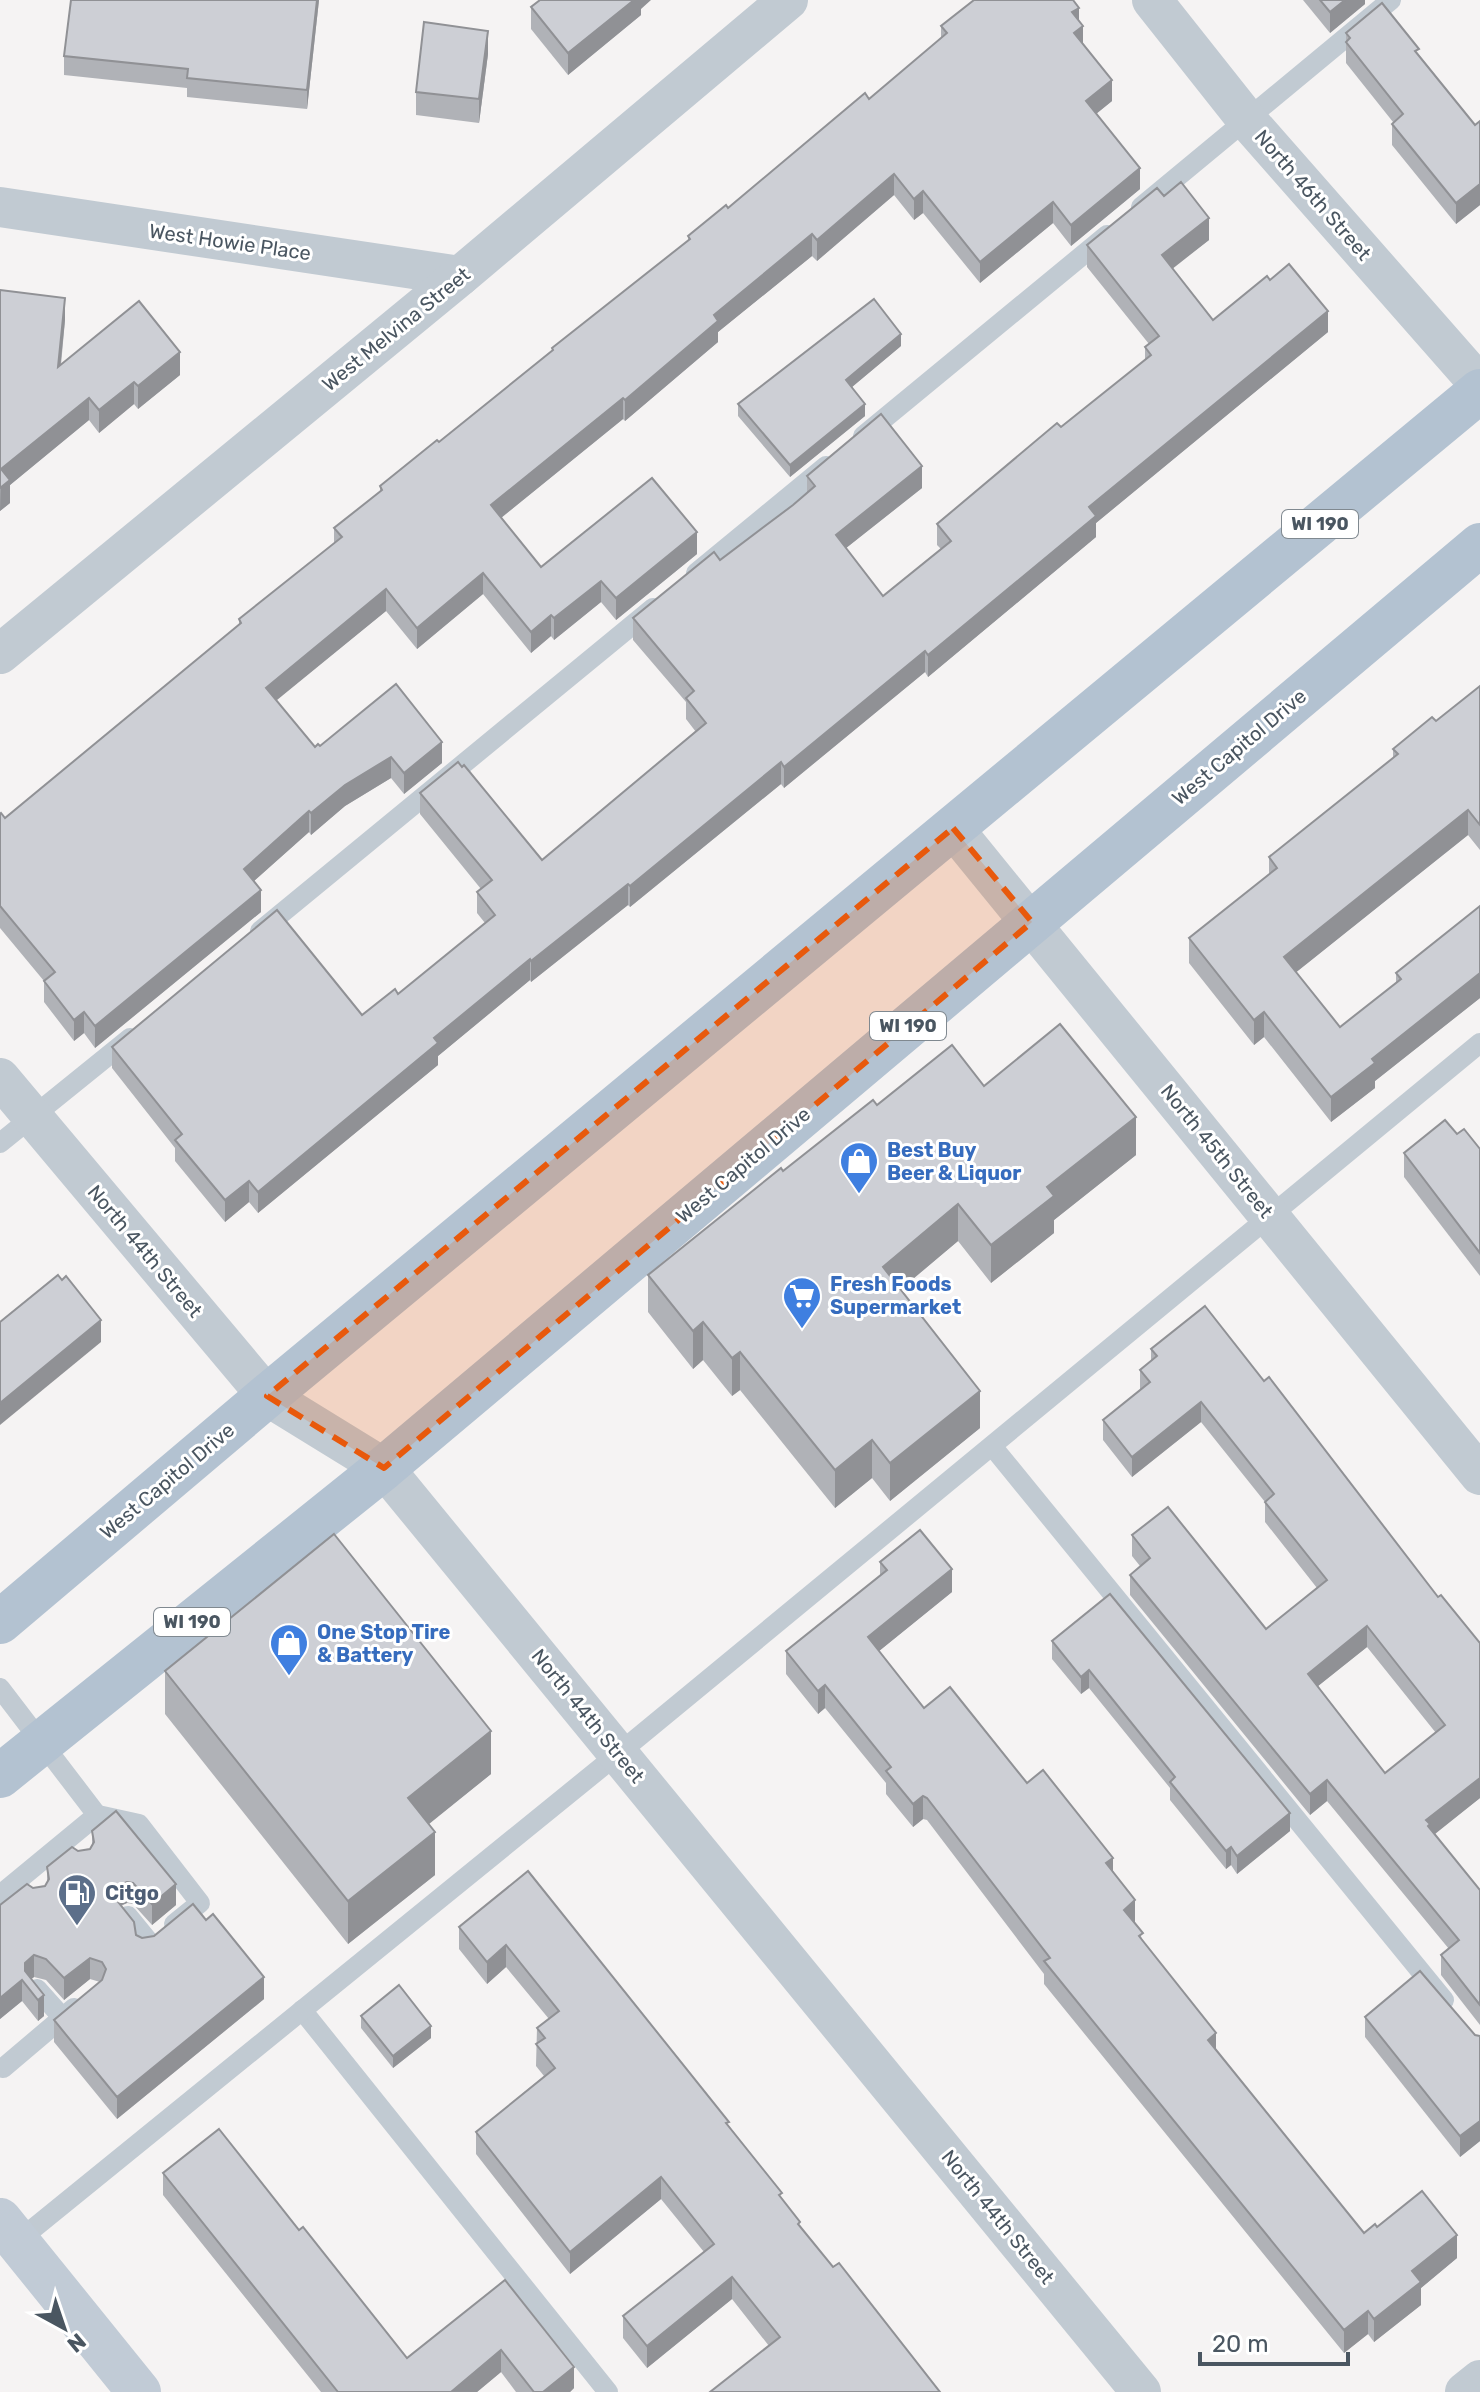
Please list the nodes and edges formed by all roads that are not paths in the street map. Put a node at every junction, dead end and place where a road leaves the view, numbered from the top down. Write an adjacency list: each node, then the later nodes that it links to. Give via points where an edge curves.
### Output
1 (788, 0): 6 (street, West Melvina Street)
2 (1152, 0): 4 (street, North 46th Street)
3 (1391, 0): 4 (lane)
4 (1247, 120): 7 (street, North 46th Street); 13 (lane)
5 (0, 207): 6 (street, West Howie Place)
6 (460, 276): 10 (street, West Melvina Street)
7 (1480, 385)
8 (1480, 391): 11 (main road, West Capitol Drive / WI 190)
9 (1480, 545): 12 (main road, West Capitol Drive / WI 190)
10 (0, 654)
11 (953, 828): 12 (street, North 45th Street); 20 (main road, West Capitol Drive / WI 190)
12 (1032, 922): 19 (street, North 45th Street); 22 (main road, West Capitol Drive / WI 190)
13 (244, 944)
14 (145, 1025): 17 (lane)
15 (1480, 1043): 19 (lane)
16 (0, 1078): 17 (street, North 44th Street)
17 (33, 1117): 18 (lane); 20 (street, North 44th Street)
18 (0, 1143)
19 (1270, 1216): 21 (lane); 23 (street, North 45th Street)
20 (267, 1396): 22 (street, North 44th Street); 24 (main road, West Capitol Drive / WI 190)
21 (992, 1446): 27 (lane); 40 (lane)
22 (384, 1468): 26 (main road, West Capitol Drive / WI 190); 27 (street, North 44th Street)
23 (1480, 1475)
24 (0, 1622)
25 (0, 1688): 26 (lane)
26 (42, 1743): 28 (main road, West Capitol Drive / WI 190); 29 (lane)
27 (619, 1753): 38 (lane); 46 (street, North 44th Street)
28 (0, 1776)
29 (97, 1815): 30 (lane); 35 (lane, via 139,1824 200,1903 148,1945)
30 (66, 1841): 31 (lane); 32 (lane)
31 (82, 1860)
32 (21, 1878): 33 (lane); 34 (lane)
33 (0, 1895)
34 (37, 1897)
35 (128, 1916)
36 (37, 1989): 39 (lane)
37 (93, 1992): 39 (lane)
38 (302, 2010): 42 (lane); 45 (lane)
39 (62, 2017): 41 (lane)
40 (1460, 2019)
41 (1, 2068)
42 (6, 2239): 44 (main road)
43 (1480, 2380): 47 (street)
44 (139, 2392)
45 (608, 2392)
46 (1141, 2392)
47 (1465, 2392)

